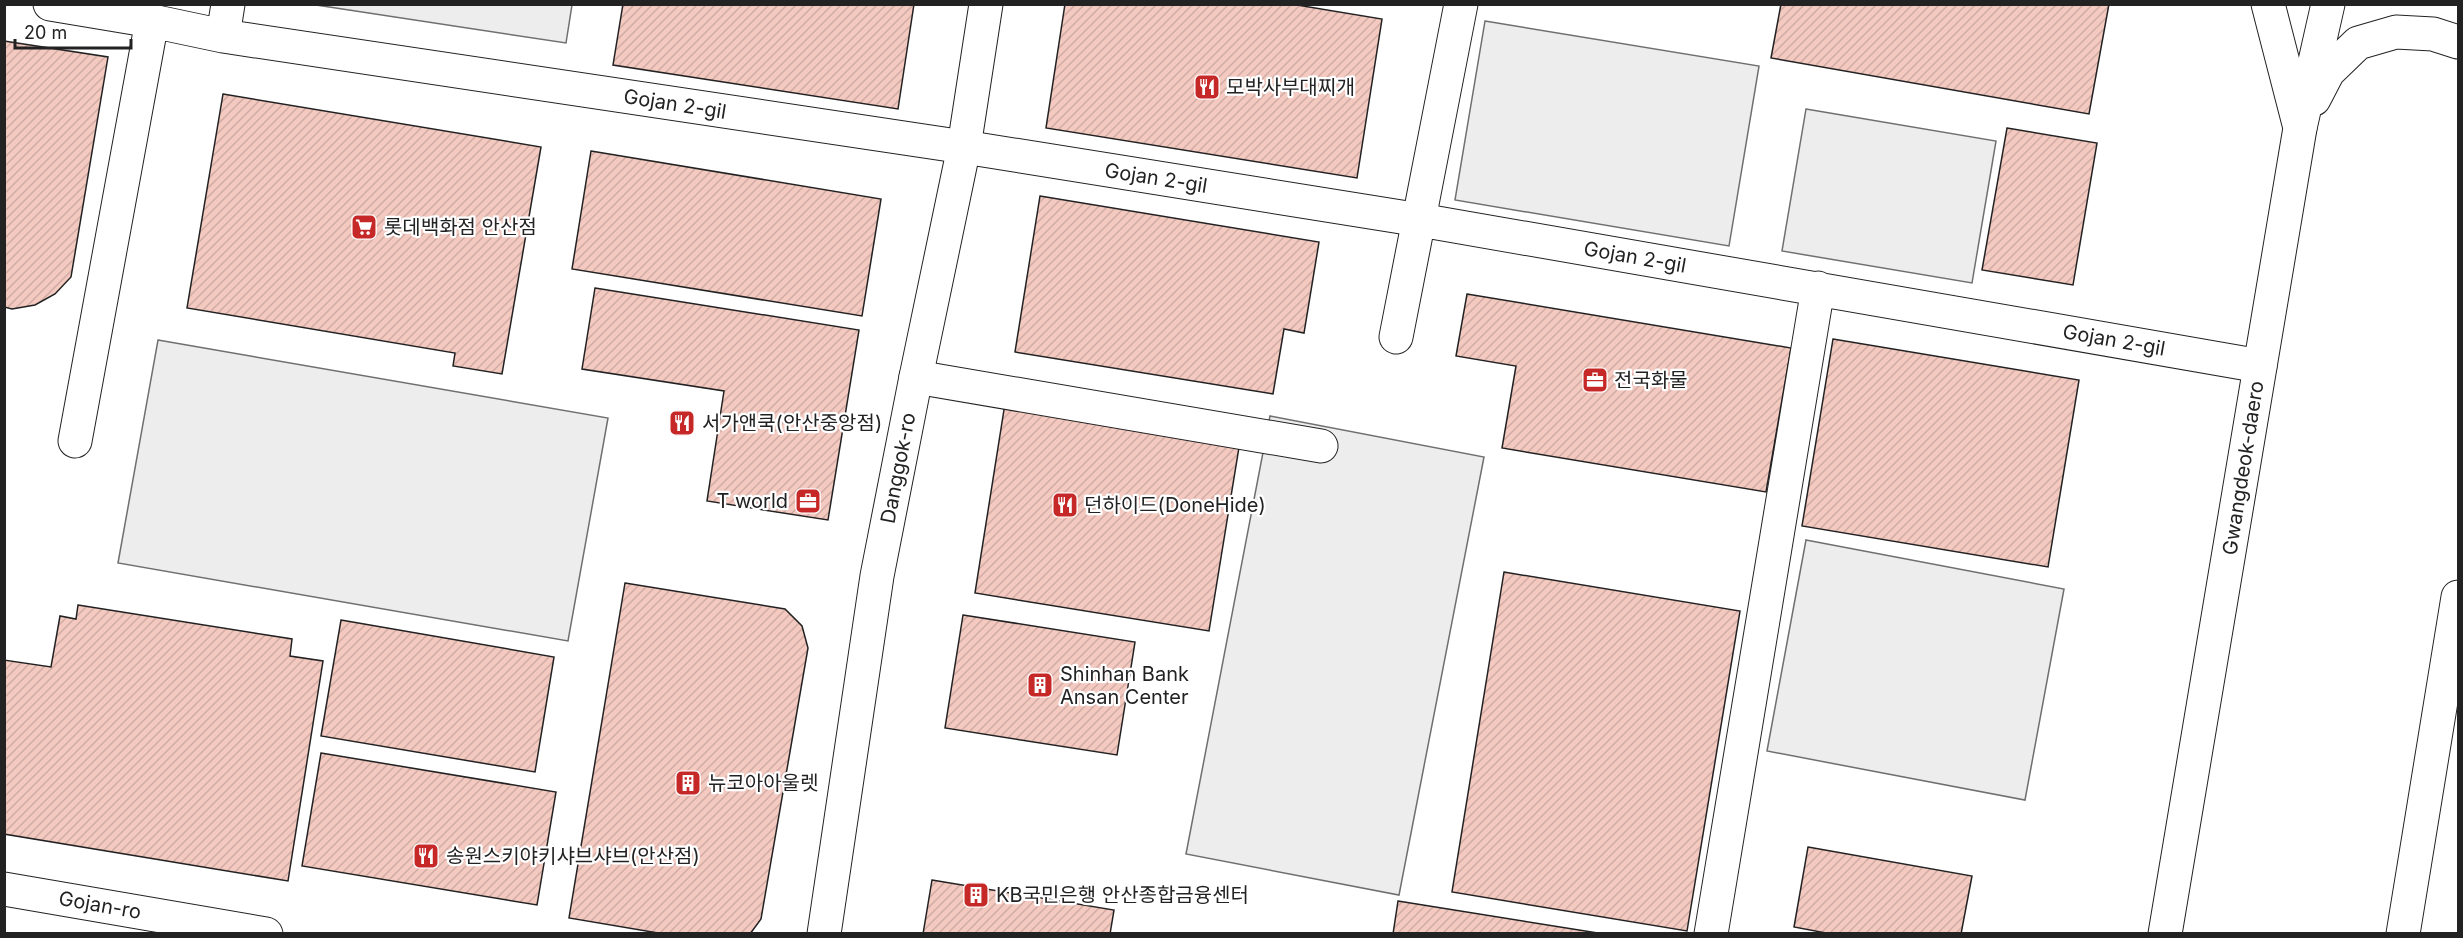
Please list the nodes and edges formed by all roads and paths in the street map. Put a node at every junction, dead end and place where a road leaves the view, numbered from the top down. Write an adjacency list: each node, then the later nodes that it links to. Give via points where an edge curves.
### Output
1 (50, 4): 7 (street, Gojan 2-gil)
2 (986, 4): 10 (street, Danggok-ro)
3 (1461, 4): 11 (street)
4 (2268, 4): 9 (street)
5 (2328, 4): 9 (street, Gwangdeok-daero)
6 (226, 20): 7 (street, Gojan 2-gil); 10 (street, Gojan 2-gil)
7 (152, 21): 16 (street)
8 (2458, 42): 9 (street, via 2433,34 2396,32 2358,43 2328,72)
9 (2300, 128): 14 (street, Gwangdeok-daero)
10 (964, 147): 11 (street, Gojan 2-gil); 15 (street, Danggok-ro)
11 (1420, 220): 12 (street, Gojan 2-gil); 13 (street)
12 (1818, 288): 14 (street, Gojan 2-gil); 22 (street)
13 (1396, 337)
14 (2260, 366): 23 (street, Gwangdeok-daero)
15 (916, 377): 17 (street); 21 (street, Danggok-ro, via 877,576)
16 (75, 441)
17 (1321, 446)
18 (2458, 597): 24 (street)
19 (4, 889): 20 (street, Gojan-ro)
20 (266, 933)
21 (824, 933)
22 (1711, 933)
23 (2165, 933)
24 (2403, 933)

